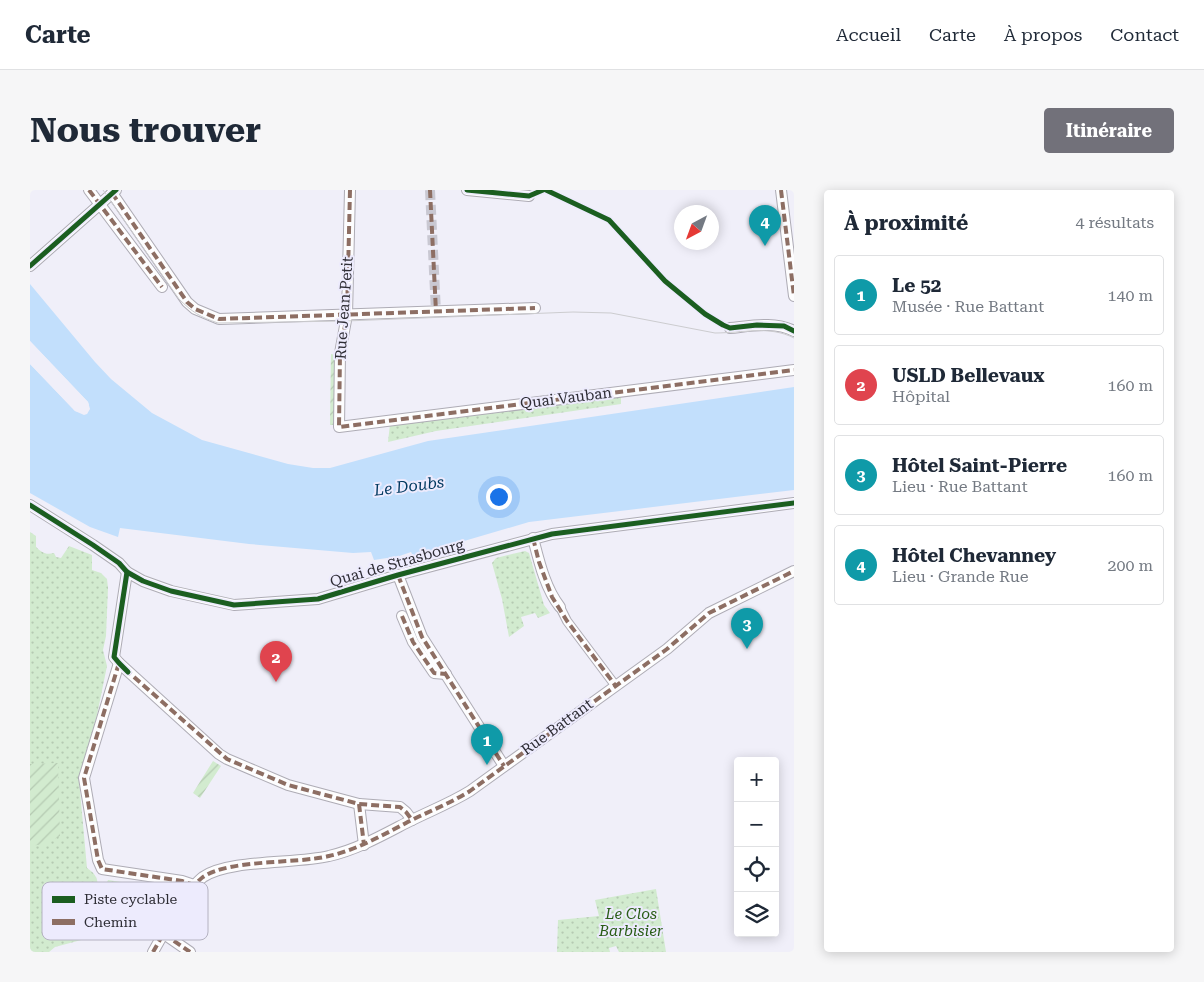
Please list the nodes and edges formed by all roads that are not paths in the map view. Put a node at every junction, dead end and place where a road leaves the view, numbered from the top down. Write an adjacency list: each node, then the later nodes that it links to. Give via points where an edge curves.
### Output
1 (89, 190): 7 (street)
2 (350, 190): 12 (street, Rue Jean Petit)
3 (467, 190): 6 (street)
4 (781, 190): 10 (street)
5 (114, 192): 7 (street); 12 (street, via 195,309 219,319)
6 (529, 196)
7 (100, 203): 8 (street); 9 (street)
8 (30, 266)
9 (162, 287)
10 (794, 296)
11 (535, 308): 12 (street)
12 (347, 315): 16 (street, Rue Jean Petit, via 340,353)
13 (730, 328): 14 (street, via 784,326)
14 (794, 332)
15 (794, 370): 16 (street, Quai Vauban)
16 (339, 427)
17 (794, 503): 19 (street, Quai de Strasbourg)
18 (30, 505): 21 (street, Quai de Strasbourg)
19 (533, 538): 22 (street, Quai de Strasbourg); 23 (street, via 552,597)
20 (794, 571): 27 (street, Rue Battant, via 709,613 667,649)
21 (127, 572): 22 (street, Quai de Strasbourg, via 171,591 234,605 318,599); 25 (street, via 114,657)
22 (398, 575): 26 (street, via 422,637)
23 (560, 607): 27 (street)
24 (402, 616): 26 (street, via 413,642 434,673)
25 (118, 664): 29 (street, via 227,760 278,782); 32 (street, via 84,778 98,860 102,869)
26 (446, 674): 28 (street)
27 (615, 685): 28 (street, Rue Battant)
28 (504, 766): 30 (street, Rue Battant, via 448,804)
29 (359, 804): 30 (street, via 400,807); 31 (street)
30 (412, 820): 31 (street, Rue Battant)
31 (364, 845): 33 (street, Rue Battant, via 330,856 217,870)
32 (186, 882)
33 (196, 882)
34 (160, 940): 36 (street, Rue Battant)
35 (173, 940): 37 (street)
36 (153, 952)
37 (190, 952)

